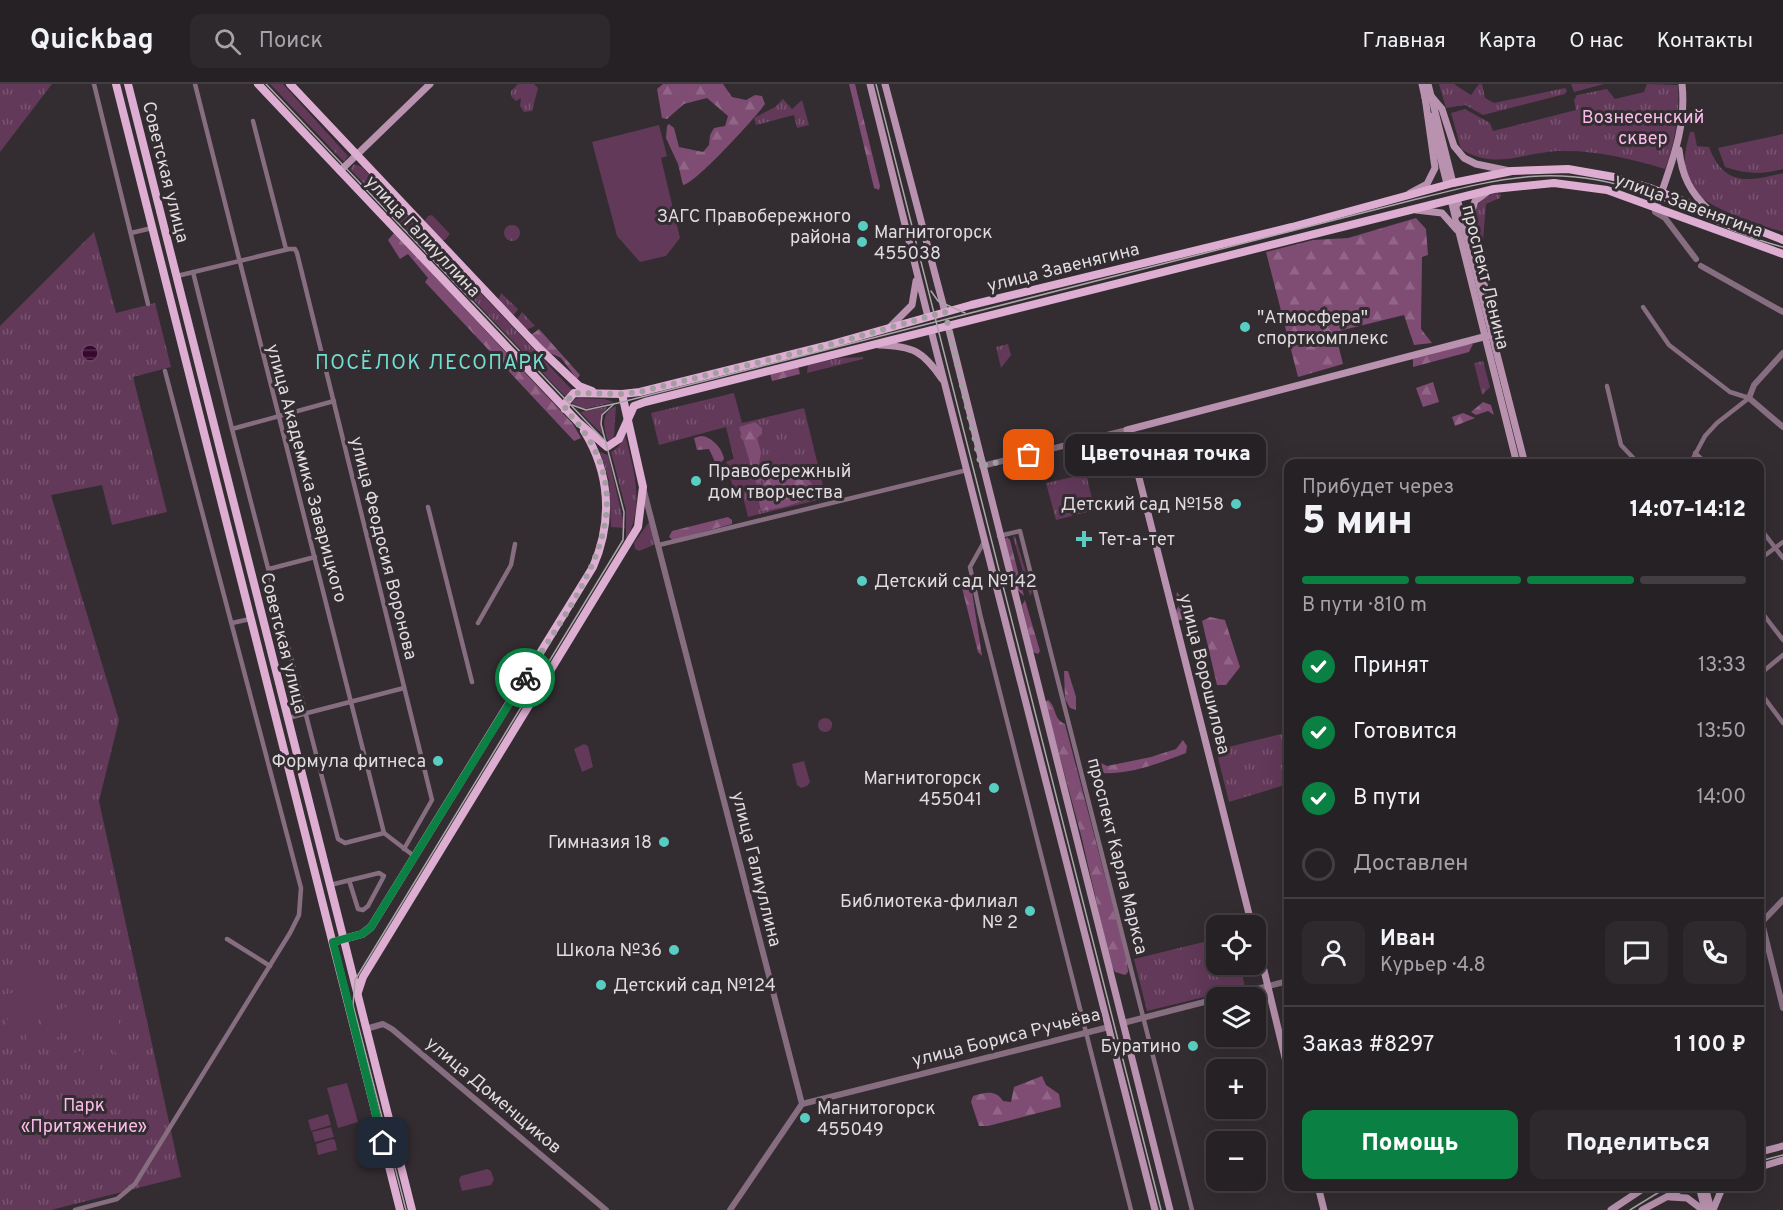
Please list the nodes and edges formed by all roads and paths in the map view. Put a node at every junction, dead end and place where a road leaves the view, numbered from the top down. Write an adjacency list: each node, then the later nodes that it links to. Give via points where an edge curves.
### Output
1 (94, 84): 29 (street)
2 (116, 84): 28 (main road, Советская улица)
3 (128, 84): 27 (main road, Советская улица)
4 (195, 84): 35 (street, улица Академика Заварицкого)
5 (258, 84): 17 (main road, улица Галиуллина)
6 (290, 84): 16 (main road, улица Галиуллина)
7 (430, 84): 16 (main road)
8 (870, 84): 37 (main road)
9 (885, 84): 42 (main road, проспект Карла Маркса)
10 (1422, 84): 13 (main road, проспект Ленина)
11 (1428, 84): 13 (main road, проспект Ленина)
12 (1682, 84): 15 (main road)
13 (1428, 97): 18 (main road, улица Завенягина, via 1442,109 1454,146 1464,158); 19 (main road, проспект Ленина); 22 (main road, проспект Ленина, via 1435,168 1427,184)
14 (253, 121): 32 (street)
15 (1678, 144): 21 (main road); 26 (main road, via 1685,181)
16 (357, 156): 17 (main road); 55 (main road, улица Галиуллина, via 540,350 579,386)
17 (340, 171): 59 (main road, улица Галиуллина)
18 (1512, 171): 19 (main road, улица Завенягина); 21 (main road, улица Завенягина, via 1587,171)
19 (1450, 183): 22 (main road, улица Завенягина); 23 (main road, проспект Ленина)
20 (1494, 189): 23 (main road, улица Завенягина); 24 (main road, улица Завенягина, via 1574,184); 46 (main road, проспект Ленина, via 1475,201 1471,214)
21 (1662, 192): 24 (main road); 26 (main road, улица Завенягина)
22 (1404, 196): 42 (main road, улица Завенягина)
23 (1454, 199): 25 (main road, улица Завенягина); 30 (main road, проспект Ленина); 46 (main road, проспект Ленина)
24 (1657, 206): 33 (main road, улица Завенягина); 34 (street, via 1655,212 1665,218)
25 (1407, 210): 30 (main road, улица Завенягина, via 1442,213 1455,225); 45 (main road, улица Завенягина)
26 (1713, 214): 31 (main road, улица Завенягина)
27 (165, 225): 28 (main road); 39 (main road, Советская улица)
28 (153, 228): 29 (street); 79 (main road, Советская улица)
29 (131, 233): 40 (street)
30 (1461, 239): 49 (main road, проспект Ленина)
31 (1783, 240)
32 (286, 249): 35 (street); 58 (street, улица Феодосия Воронова, via 295,249)
33 (1783, 254)
34 (1695, 257)
35 (238, 261): 38 (street); 60 (street, улица Академика Заварицкого)
36 (1701, 266): 43 (street)
37 (916, 270): 44 (main road); 47 (main road, via 912,305)
38 (194, 272): 39 (street); 64 (street)
39 (177, 276): 78 (main road, Советская улица)
40 (148, 304)
41 (1643, 307): 57 (street, via 1669,345 1730,392)
42 (945, 312): 44 (main road, улица Завенягина); 45 (main road, проспект Карла Маркса)
43 (1783, 312)
44 (928, 316): 47 (main road, улица Завенягина); 48 (main road)
45 (948, 326): 48 (main road, улица Завенягина); 72 (main road, проспект Карла Маркса)
46 (1489, 326): 49 (main road, проспект Ленина)
47 (889, 328): 56 (main road, улица Завенягина)
48 (931, 330): 50 (main road, улица Завенягина); 53 (main road)
49 (1488, 335): 65 (main road); 67 (main road, проспект Ленина); 68 (main road, проспект Ленина)
50 (877, 345): 53 (main road, via 920,352); 61 (main road, улица Завенягина, via 645,402 634,406)
51 (1783, 353): 57 (street, via 1754,385)
52 (165, 371): 93 (street)
53 (945, 383): 73 (main road)
54 (1607, 386): 69 (street, via 1621,445)
55 (596, 393): 56 (main road, улица Галиуллина); 59 (main road, улица Галиуллина, via 574,393)
56 (622, 394): 61 (main road, улица Галиуллина)
57 (1749, 398): 63 (street); 66 (street, via 1717,423)
58 (334, 401): 60 (street); 99 (street, улица Феодосия Воронова)
59 (565, 409): 62 (main road, улица Галиуллина)
60 (277, 416): 64 (street); 88 (street, улица Академика Заварицкого)
61 (627, 418): 62 (main road, улица Галиуллина, via 619,439 607,447); 74 (main road, улица Галиуллина)
62 (578, 422): 107 (main road, via 595,448 605,484 606,518 596,559)
63 (1783, 427)
64 (232, 429): 90 (street)
65 (1127, 430): 72 (street); 111 (main road, улица Ворошилова)
66 (1695, 453): 70 (street); 71 (street)
67 (1516, 459)
68 (1524, 459)
69 (1634, 459)
70 (1692, 459)
71 (1702, 459)
72 (981, 466): 81 (main road, проспект Карла Маркса)
73 (968, 470): 82 (main road); 85 (street)
74 (643, 487): 76 (street, улица Галиуллина); 77 (main road)
75 (428, 507): 98 (street)
76 (651, 518): 77 (street); 85 (street, улица Галиуллина)
77 (640, 520): 123 (main road, via 606,583 363,977)
78 (239, 525): 79 (main road); 103 (main road, Советская улица)
79 (227, 528): 92 (main road, Советская улица)
80 (1764, 533): 86 (street)
81 (999, 536): 126 (street, проспект Карла Маркса, via 1020,531); 127 (main road, проспект Карла Маркса)
82 (985, 540): 128 (main road); 131 (street, via 970,567)
83 (1783, 542): 86 (street)
84 (515, 544): 94 (street, via 508,572)
85 (659, 545): 133 (street, улица Галиуллина)
86 (1775, 548): 87 (street); 89 (street)
87 (1764, 556)
88 (315, 557): 90 (street); 101 (street, улица Академика Заварицкого)
89 (1783, 558)
90 (269, 569): 102 (street)
91 (1764, 615): 95 (street)
92 (250, 619): 93 (street); 116 (main road, Советская улица)
93 (232, 623): 117 (street, via 301,888 299,915)
94 (478, 623)
95 (1783, 640)
96 (1783, 655): 97 (street)
97 (1764, 671)
98 (472, 682)
99 (404, 688): 101 (street); 106 (street, улица Феодосия Воронова, via 432,802)
100 (1764, 697): 104 (street)
101 (352, 701): 102 (street); 105 (street, улица Академика Заварицкого)
102 (307, 713): 103 (street); 105 (street, via 338,839 345,843)
103 (288, 718): 109 (main road, Советская улица)
104 (1783, 723)
105 (384, 833): 106 (street)
106 (404, 849): 107 (street)
107 (414, 856): 115 (main road, via 371,927)
108 (349, 880): 108 (street, via 379,873 384,876 363,910 358,909); 109 (street)
109 (330, 885): 115 (main road, Советская улица)
110 (1783, 900): 112 (street)
111 (1249, 915)
112 (1764, 920)
113 (1764, 932): 119 (street)
114 (227, 939): 117 (street)
115 (344, 939): 116 (main road); 123 (main road, Советская улица)
116 (333, 942): 130 (main road, Советская улица)
117 (270, 966): 145 (street, via 135,1184 117,1199)
118 (1265, 975): 121 (main road)
119 (1780, 979): 125 (street)
120 (1284, 982): 121 (street, улица Бориса Ручьёва)
121 (1268, 986): 122 (street, улица Бориса Ручьёва); 132 (main road)
122 (1264, 987)
123 (357, 994): 129 (main road, Советская улица)
124 (1206, 1001): 126 (street, улица Бориса Ручьёва)
125 (1783, 1008)
126 (1144, 1017): 127 (street, улица Бориса Ручьёва); 153 (street, проспект Карла Маркса)
127 (1123, 1023): 128 (main road, улица Бориса Ручьёва); 152 (main road, проспект Карла Маркса)
128 (1109, 1027): 131 (street, улица Бориса Ручьёва); 151 (main road)
129 (366, 1029): 130 (main road, улица Доменщиков); 147 (main road, Советская улица); 148 (street, улица Доменщиков, via 383,1024 392,1029)
130 (355, 1032): 146 (main road, Советская улица)
131 (1087, 1034): 133 (street, улица Бориса Ручьёва); 150 (street)
132 (1284, 1053)
133 (802, 1104): 149 (street)
134 (1783, 1146): 135 (main road)
135 (1764, 1151)
136 (1783, 1161): 137 (main road)
137 (1764, 1166)
138 (1319, 1191): 154 (main road)
139 (1640, 1191): 155 (main road)
140 (1677, 1191): 144 (main road)
141 (1700, 1191): 157 (main road)
142 (1706, 1191): 158 (main road)
143 (1721, 1191): 158 (main road)
144 (1664, 1198): 156 (main road); 157 (main road, via 1687,1198)
145 (75, 1210)
146 (400, 1210)
147 (412, 1210)
148 (606, 1210)
149 (730, 1210)
150 (1131, 1210)
151 (1155, 1210)
152 (1170, 1210)
153 (1192, 1210)
154 (1324, 1210)
155 (1611, 1210)
156 (1642, 1210)
157 (1704, 1210)
158 (1712, 1210)

